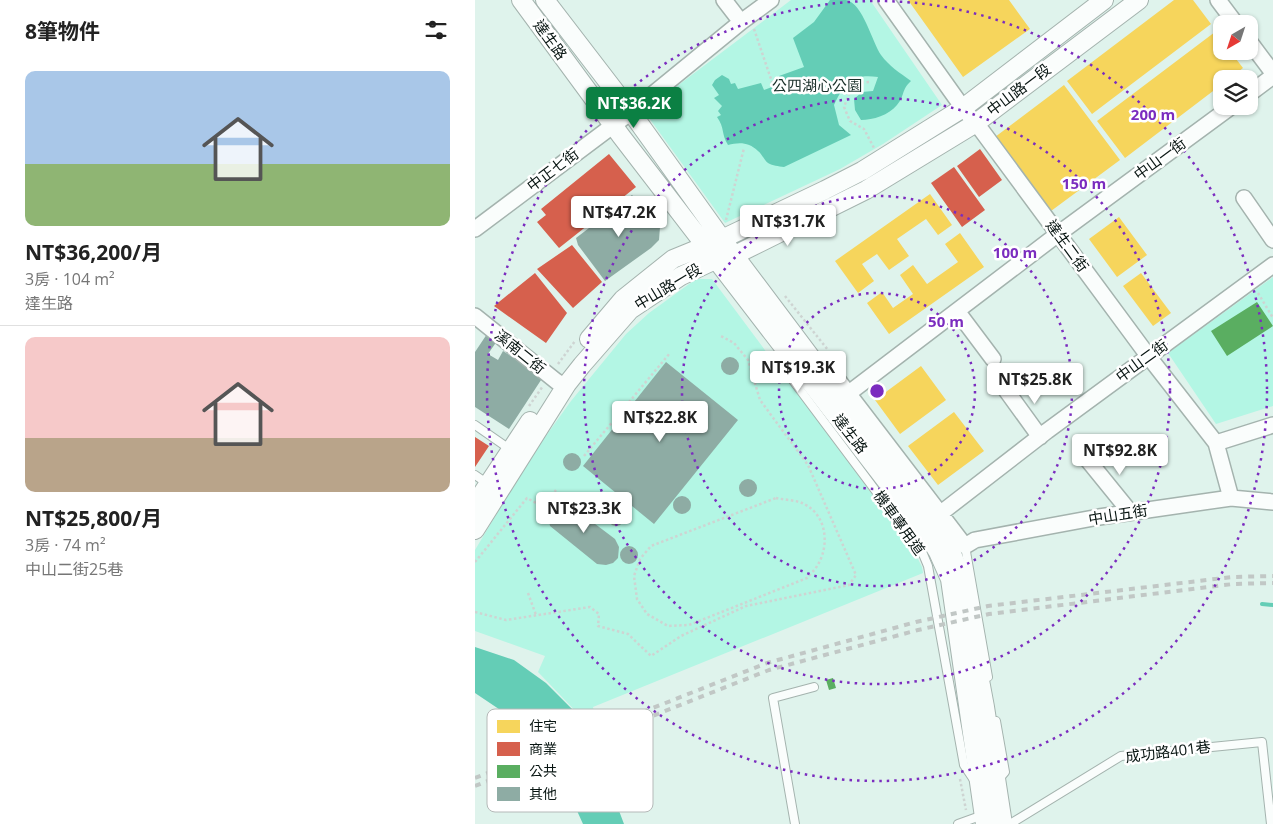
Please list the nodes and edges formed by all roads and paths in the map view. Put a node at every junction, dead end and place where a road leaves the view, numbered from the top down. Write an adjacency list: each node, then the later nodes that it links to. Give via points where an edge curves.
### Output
1 (521, 0): 20 (street, 達生路)
2 (545, 0): 17 (street, 達生路)
3 (724, 0): 10 (street)
4 (771, 0): 10 (street, 中正七街)
5 (887, 0): 16 (street, 達生二街)
6 (1105, 0): 16 (street, 中山路一段)
7 (1139, 0): 19 (street, 中山路一段)
8 (1218, 0): 9 (street)
9 (1229, 15)
10 (745, 19): 13 (path); 17 (street, 中正七街)
11 (1258, 53): 12 (street)
12 (1273, 74): 15 (street)
13 (771, 82)
14 (869, 82): 22 (path, via 856,84 844,107 850,121 864,129)
15 (1258, 86)
16 (963, 108): 19 (street, 達生二街); 25 (street, 中山路一段, via 825,190)
17 (631, 112): 20 (street, 中正七街); 25 (street, 達生路)
18 (1220, 115): 26 (street, 中山一街)
19 (976, 122): 26 (street, 達生二街); 29 (street, 中山路一段, via 865,190)
20 (613, 126): 24 (street, 中正七街); 28 (street, 達生路)
21 (744, 148): 25 (path)
22 (877, 153)
23 (1244, 198): 27 (street)
24 (475, 229)
25 (723, 233): 28 (street, 中山路一段); 29 (street, 達生路)
26 (1058, 234): 33 (street, 中山一街); 41 (street, 達生二街)
27 (1273, 240)
28 (710, 253): 29 (street, 中山路一段); 37 (street, 達生路); 44 (street, 中山路一段, via 673,259 623,299 568,363)
29 (735, 255): 37 (street, 達生路)
30 (1273, 265): 31 (street, 中山二街)
31 (1251, 281): 35 (path); 41 (street, 中山二街)
32 (780, 289): 40 (path)
33 (957, 311): 42 (street); 46 (street, 中山一街)
34 (475, 316): 44 (street, 溪南二街)
35 (1273, 318)
36 (719, 335): 65 (path, via 734,343 749,360 760,400 808,465 856,575 849,585)
37 (785, 337): 46 (street, 達生路, via 805,338); 72 (street, 達生路, via 936,524 949,546 960,574 985,707); 72 (lane, 機車專用道, via 780,363 923,554 928,566 965,765)
38 (575, 340): 43 (path)
39 (671, 353): 52 (path)
40 (832, 355)
41 (1149, 357): 49 (street, 中山二街); 50 (street, 達生二街)
42 (993, 359)
43 (558, 364)
44 (561, 384): 51 (street, 中山路一段); 61 (street, 中山路一段)
45 (1006, 390): 49 (street)
46 (849, 393): 60 (street, 達生路)
47 (475, 425): 51 (lane)
48 (1273, 425): 50 (street)
49 (1040, 437): 60 (street, 中山二街)
50 (1216, 444): 56 (street, 達生二街)
51 (511, 450): 54 (street, 中山路一段)
52 (584, 456)
53 (1087, 459): 59 (street)
54 (481, 480): 58 (street, 中山路一段)
55 (556, 490): 63 (path, via 543,507 527,498)
56 (1231, 498): 57 (street, 中山五街); 59 (street, 中山五街)
57 (1273, 502)
58 (475, 504)
59 (1130, 512): 62 (street, 中山五街, via 975,540)
60 (941, 513): 62 (street, 達生路)
61 (475, 530)
62 (965, 546): 68 (lane)
63 (475, 562)
64 (528, 593): 67 (path)
65 (746, 604): 65 (path, via 807,578 817,566 826,536 818,516 803,503 777,498 651,546 640,559 634,576 637,599 647,614 668,626 689,625); 67 (path, via 681,636 651,656 628,634 598,626 599,614 591,607)
66 (475, 612): 67 (path, via 507,620)
67 (536, 615)
68 (989, 683)
69 (814, 687): 74 (lane, via 773,698)
70 (991, 693): 72 (lane, via 1005,772)
71 (959, 773): 73 (path)
72 (987, 785): 73 (street, 達生路); 76 (street, 達生路)
73 (979, 820): 75 (lane)
74 (795, 824)
75 (958, 824)
76 (1003, 824)
77 (1010, 824): 78 (lane, 成功路401巷, via 1121,756 1262,742)
78 (1271, 824)

